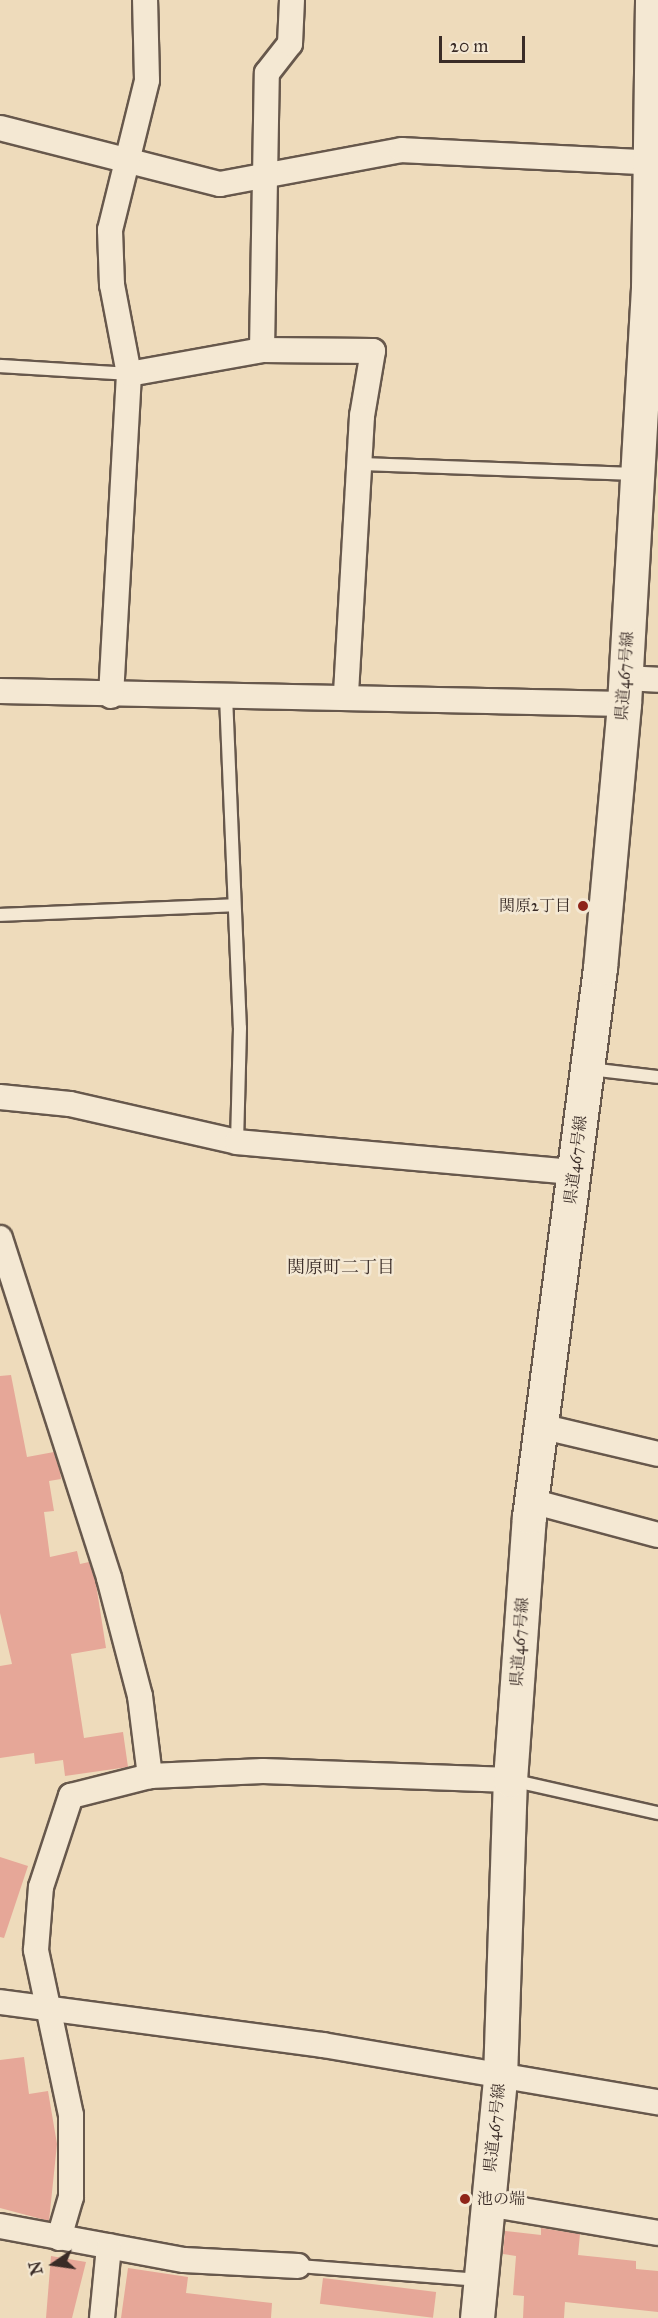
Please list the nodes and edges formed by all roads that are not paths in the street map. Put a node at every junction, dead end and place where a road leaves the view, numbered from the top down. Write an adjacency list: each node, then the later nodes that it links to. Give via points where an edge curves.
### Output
1 (145, 0): 5 (street, via 147,80)
2 (292, 0): 7 (street, via 290,44 267,74)
3 (652, 0): 6 (main road, 県道467号線)
4 (0, 128): 5 (street)
5 (124, 161): 7 (street, via 220,184); 10 (street, via 110,255)
6 (654, 163): 7 (street, via 402,150); 12 (main road, 県道467号線)
7 (265, 178): 8 (street)
8 (262, 350): 10 (street); 11 (street, via 373,351 362,416)
9 (0, 366): 10 (lane)
10 (129, 374): 17 (street)
11 (361, 464): 12 (lane); 16 (street)
12 (637, 474): 15 (main road, 県道467号線)
13 (658, 681): 15 (street)
14 (0, 691): 17 (street)
15 (624, 691): 16 (street); 21 (main road, 県道467号線)
16 (346, 695): 18 (street)
17 (111, 696): 18 (street)
18 (226, 696): 19 (lane)
19 (234, 905): 20 (lane); 24 (lane, via 240,1028)
20 (0, 915)
21 (588, 1069): 22 (lane); 25 (main road, 県道467号線)
22 (658, 1077)
23 (0, 1097): 24 (street, via 70,1104)
24 (237, 1142): 25 (street)
25 (575, 1172): 28 (main road, 県道467号線)
26 (0, 1238): 27 (street)
27 (8, 1288): 32 (street, via 109,1578 141,1696)
28 (540, 1426): 29 (street); 30 (main road, 県道467号線)
29 (658, 1454)
30 (531, 1502): 31 (street); 33 (main road, 県道467号線)
31 (658, 1535)
32 (150, 1776): 33 (street, via 263,1771); 36 (street, via 71,1796 41,1887 36,1950)
33 (510, 1780): 34 (lane); 37 (main road, 県道467号線)
34 (658, 1814)
35 (0, 2002): 36 (street)
36 (48, 2009): 37 (street, via 323,2045); 42 (street, via 71,2124 71,2197)
37 (500, 2078): 38 (street); 39 (main road, 県道467号線)
38 (658, 2102)
39 (487, 2204): 41 (street); 45 (main road, 県道467号線)
40 (0, 2226): 42 (street)
41 (658, 2233)
42 (59, 2238): 43 (street)
43 (109, 2246): 44 (street, via 184,2259); 46 (street)
44 (298, 2266): 45 (lane)
45 (481, 2280): 47 (main road, 県道467号線)
46 (102, 2318)
47 (477, 2318)

